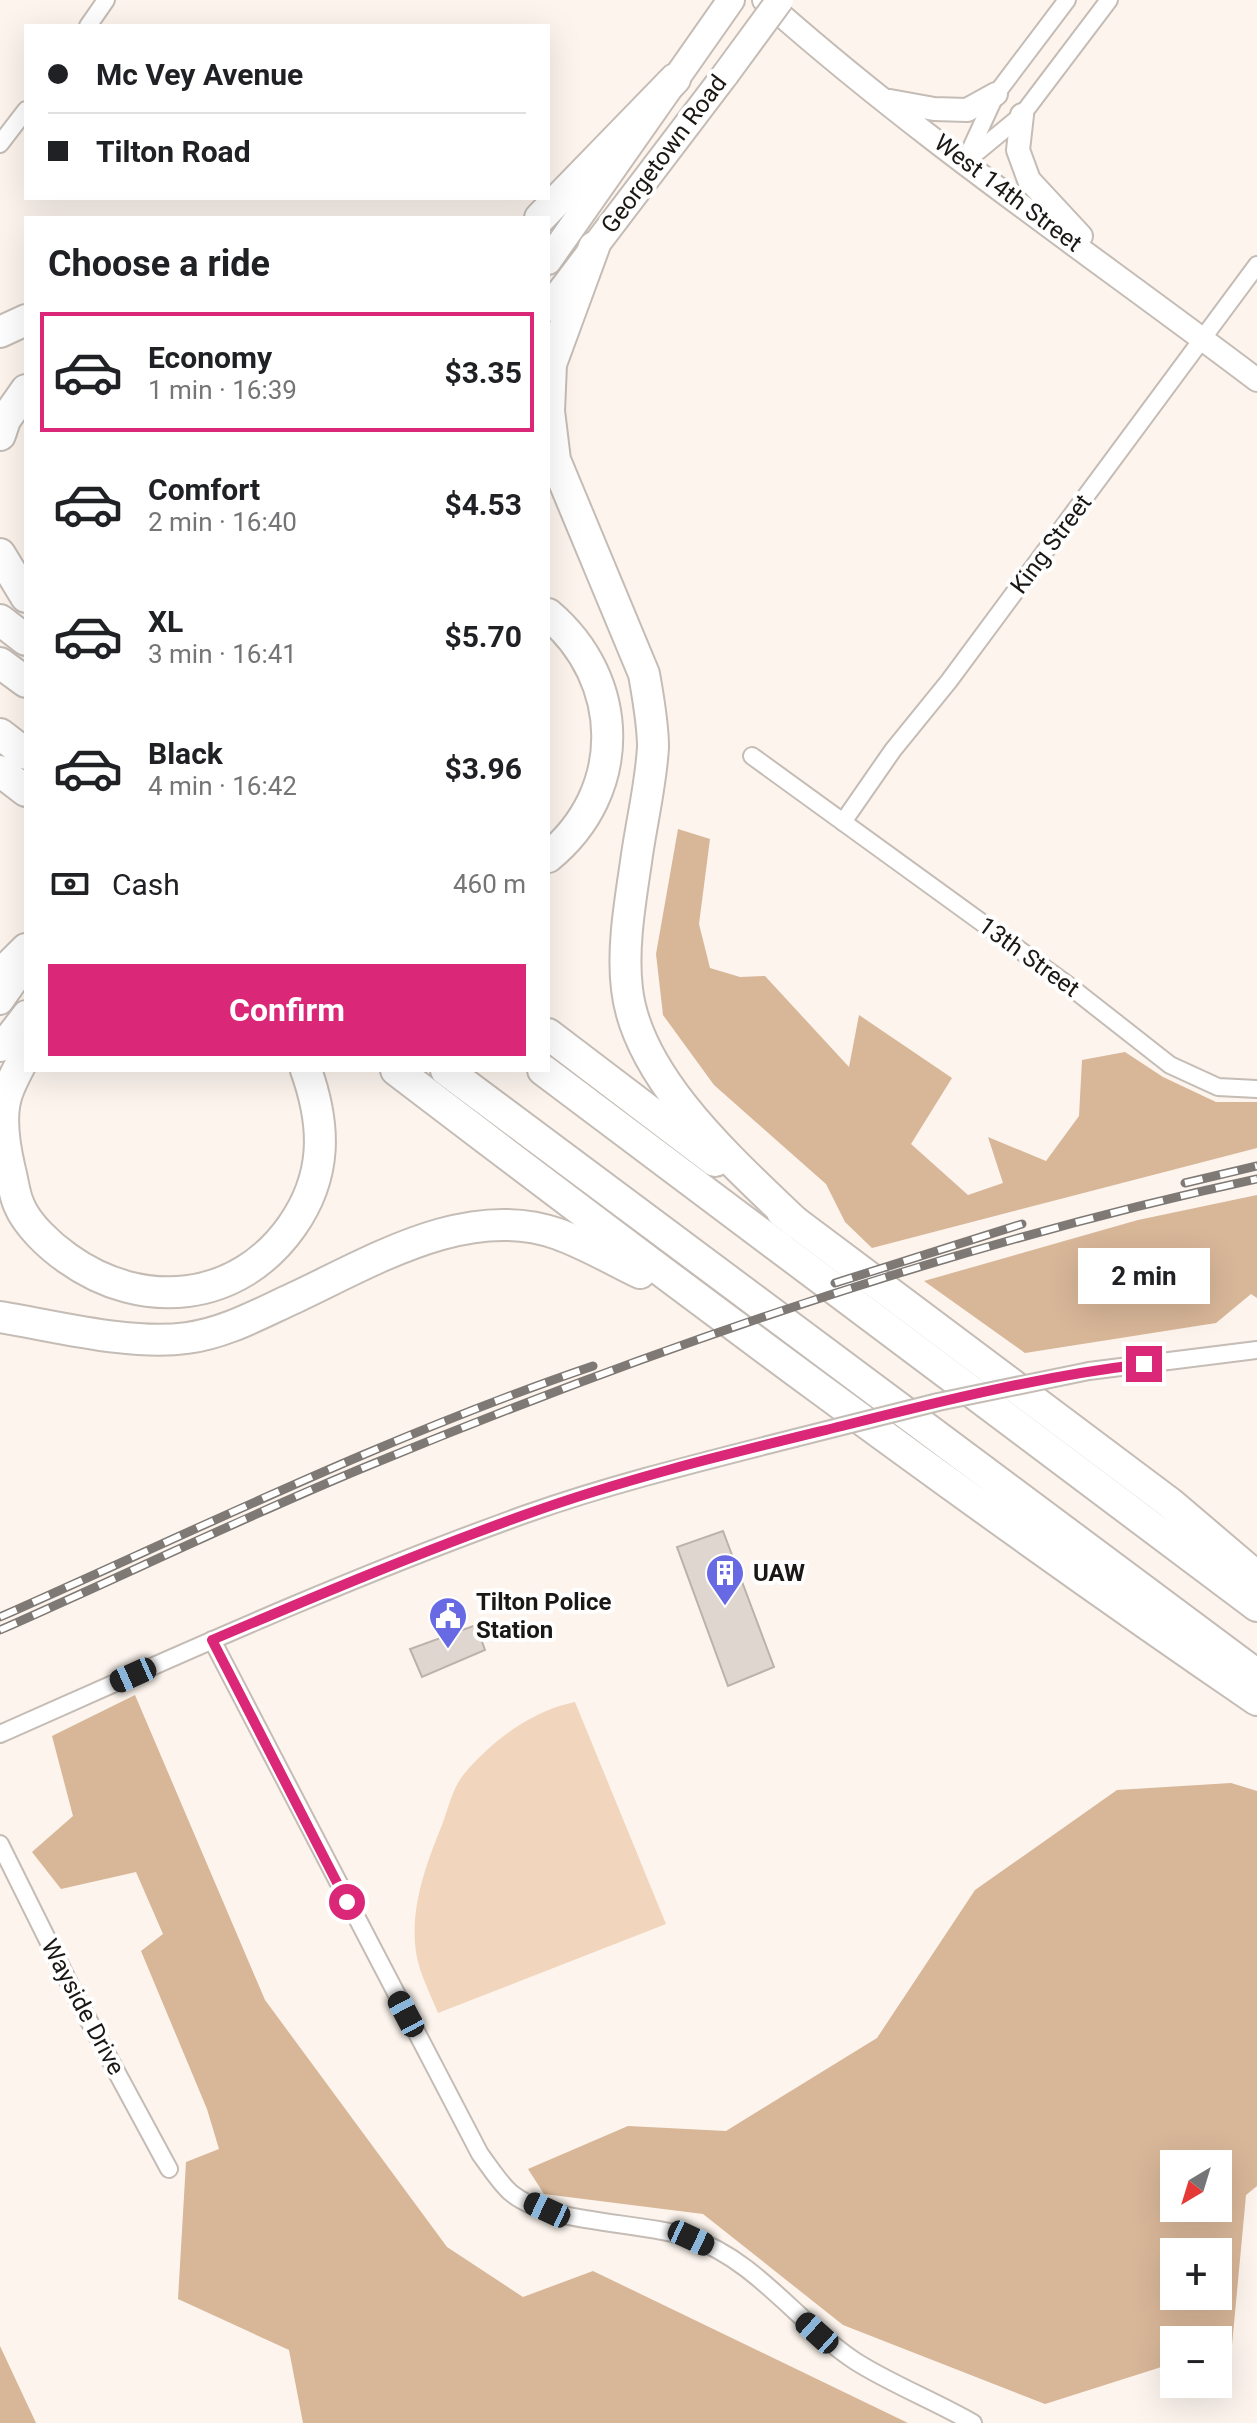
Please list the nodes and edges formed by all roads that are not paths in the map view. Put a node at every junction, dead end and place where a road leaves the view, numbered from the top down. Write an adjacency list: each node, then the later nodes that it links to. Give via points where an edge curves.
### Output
1 (106, 0): 7 (street)
2 (731, 0): 8 (main road, Georgetown Road)
3 (764, 0): 10 (street, West 14th Street)
4 (780, 0): 16 (main road, Georgetown Road, bridge)
5 (1067, 0): 9 (street)
6 (1109, 0): 12 (street)
7 (89, 24)
8 (675, 79): 15 (highway); 17 (main road, Georgetown Road)
9 (996, 94): 10 (street, via 967,110); 14 (street)
10 (884, 100): 14 (street, West 14th Street)
11 (24, 113): 13 (street)
12 (1022, 115): 14 (street); 19 (street, via 1018,150 1029,180)
13 (0, 144)
14 (965, 162): 19 (street, West 14th Street)
15 (542, 216)
16 (594, 247): 20 (main road, Georgetown Road); 25 (highway, via 551,364)
17 (550, 258)
18 (1257, 265): 23 (street, King Street)
19 (1117, 274): 23 (street, West 14th Street)
20 (550, 305)
21 (24, 321): 22 (highway)
22 (0, 332)
23 (1202, 338): 24 (street, West 14th Street); 43 (street, King Street)
24 (1257, 380)
25 (550, 388)
26 (24, 393): 28 (highway)
27 (550, 419): 58 (highway, via 555,460 644,674 649,706 653,746 627,935 627,990 639,1038 679,1101)
28 (0, 435)
29 (0, 554): 30 (highway)
30 (24, 594)
31 (550, 616): 44 (highway, via 569,632 593,670 607,711 607,758 596,799 568,841)
32 (0, 620): 33 (highway)
33 (24, 638)
34 (0, 663): 35 (highway)
35 (24, 681)
36 (0, 734): 37 (highway)
37 (24, 752)
38 (752, 756): 43 (street, 13th Street)
39 (0, 771): 40 (highway)
40 (24, 789)
41 (0, 796): 42 (highway)
42 (24, 807)
43 (843, 822): 57 (street, 13th Street, via 1170,1065 1218,1087)
44 (550, 855)
45 (24, 951): 47 (highway)
46 (24, 967): 48 (main road)
47 (0, 975)
48 (0, 1001)
49 (24, 1017): 51 (main road)
50 (550, 1036): 58 (highway)
51 (0, 1048)
52 (24, 1057): 53 (highway, via 5,1099 6,1153 19,1207 52,1247 89,1274 137,1291 191,1293 239,1275 278,1245 307,1204 320,1161 319,1122)
53 (306, 1072)
54 (399, 1072): 59 (highway)
55 (449, 1072): 65 (highway)
56 (546, 1072): 63 (highway)
57 (1257, 1089)
58 (796, 1223): 62 (highway, via 1170,1503)
59 (695, 1299): 60 (highway, via 557,1234 510,1224 455,1229 230,1328 185,1339 122,1337); 66 (highway, via 1053,1561)
60 (0, 1317)
61 (1257, 1350): 64 (street, bridge, via 1089,1371 938,1402 658,1473 528,1513)
62 (1257, 1577)
63 (1257, 1606)
64 (212, 1640): 67 (street); 70 (street, via 480,2154 511,2193 547,2210 691,2238 724,2254 858,2363)
65 (1257, 1675)
66 (1257, 1700)
67 (0, 1734)
68 (0, 1844): 69 (street, Wayside Drive)
69 (169, 2169)
70 (973, 2423)

